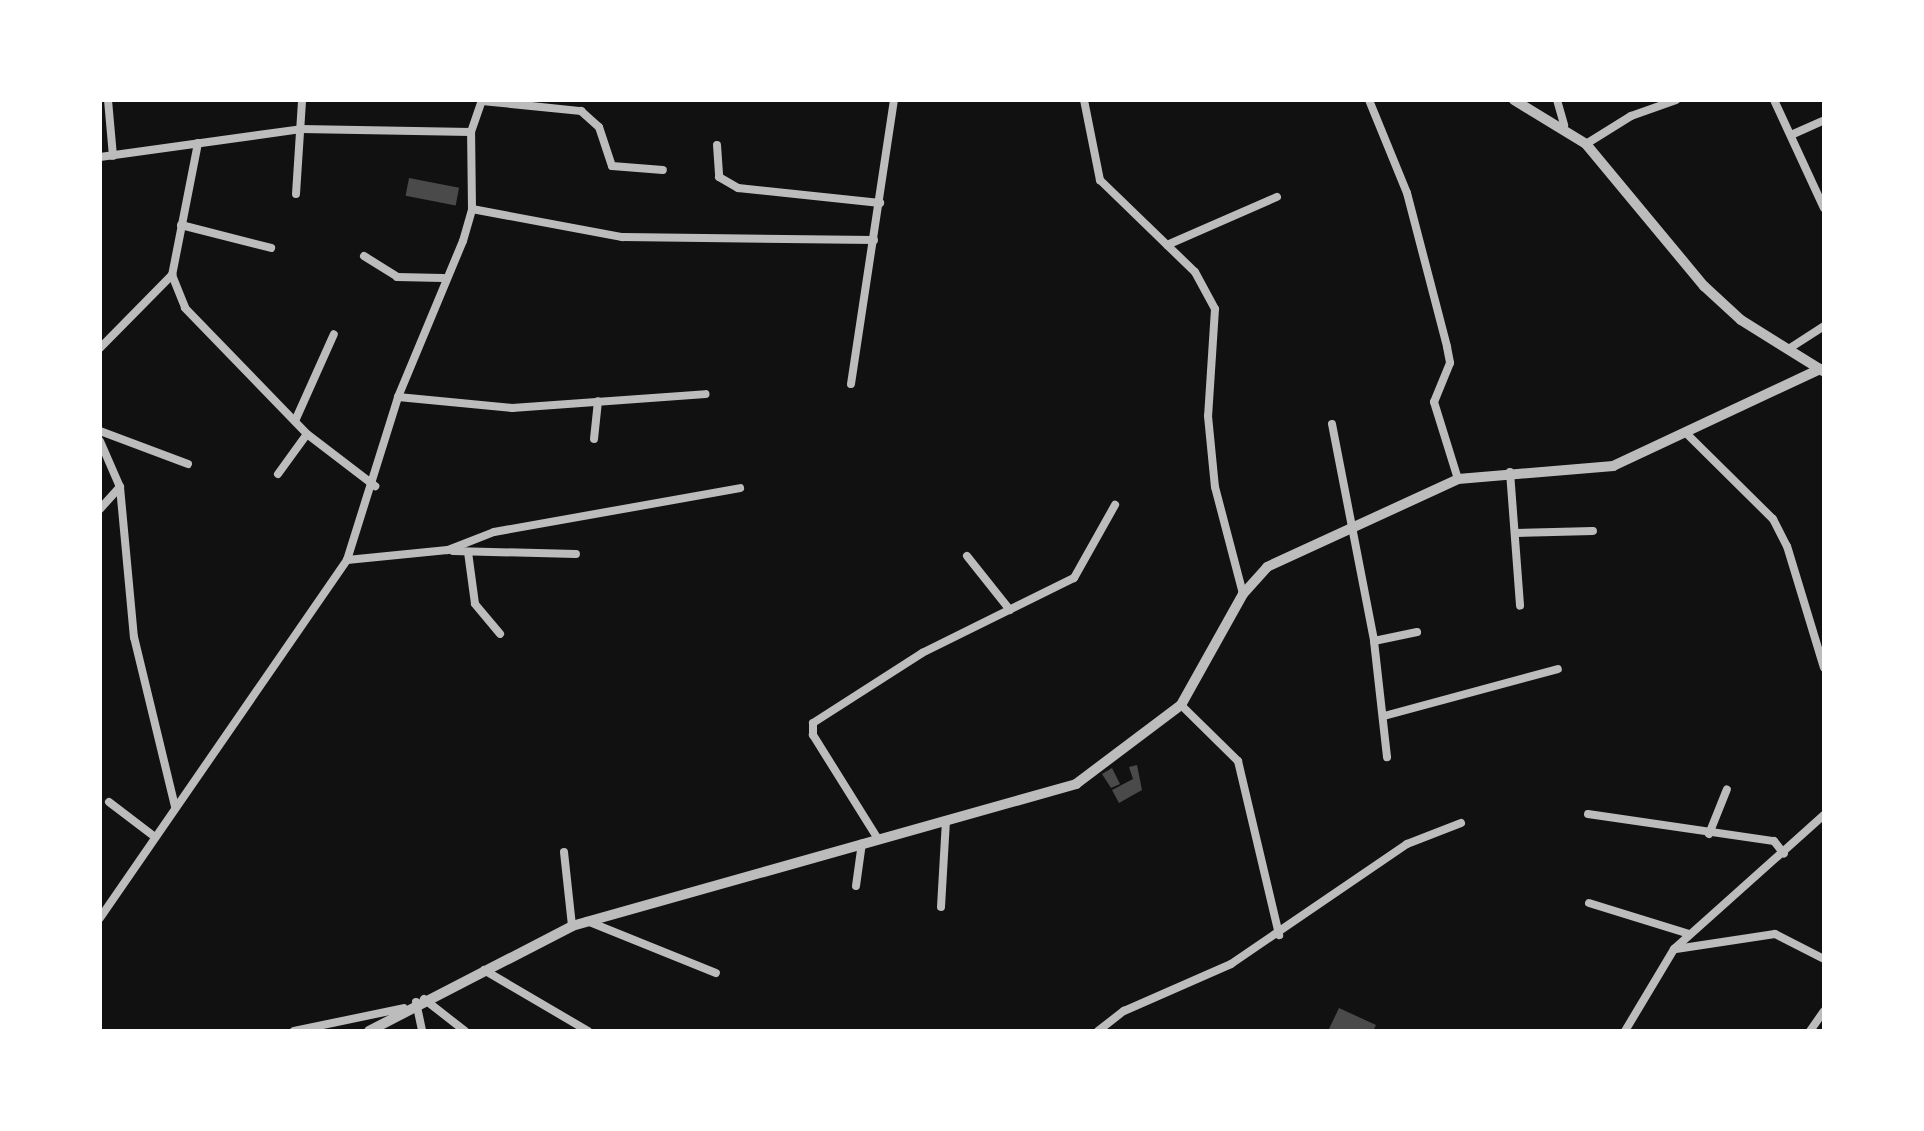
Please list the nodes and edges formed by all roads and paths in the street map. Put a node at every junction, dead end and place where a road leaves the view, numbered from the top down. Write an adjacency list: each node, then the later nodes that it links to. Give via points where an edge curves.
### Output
1 (108, 100): 19 (street)
2 (302, 100): 13 (street)
3 (894, 100): 24 (street)
4 (1084, 100): 29 (street, via 1100,180)
5 (1369, 100): 53 (street, via 1406,193 1447,347 1450,363 1434,402)
6 (1514, 100): 12 (street)
7 (1556, 100): 12 (street)
8 (1676, 100): 17 (street, via 1630,116)
9 (1774, 100): 15 (street)
10 (482, 101): 14 (street); 21 (street, via 581,111 599,127 612,166)
11 (1824, 120): 15 (street)
12 (1564, 125): 17 (street)
13 (301, 129): 14 (street); 16 (street); 22 (street)
14 (471, 132): 26 (street)
15 (1791, 135): 25 (street)
16 (198, 143): 19 (street); 27 (street)
17 (1586, 144): 37 (street, via 1704,286 1741,320)
18 (717, 146): 24 (street, via 719,177 738,188)
19 (112, 156): 20 (street)
20 (100, 157)
21 (664, 170)
22 (296, 194)
23 (1277, 197): 29 (street)
24 (880, 204): 28 (street)
25 (1824, 208)
26 (472, 209): 28 (street, via 622,238); 33 (street)
27 (181, 225): 30 (street); 32 (street)
28 (874, 240): 39 (street)
29 (1167, 246): 67 (street, via 1195,272 1215,309 1208,416 1214,487)
30 (271, 248)
31 (364, 256): 33 (street, via 397,277)
32 (172, 275): 36 (street); 43 (street, via 197,325)
33 (443, 278): 41 (street)
34 (1824, 326): 37 (street)
35 (334, 334): 43 (street)
36 (100, 348)
37 (1790, 348): 38 (street)
38 (1822, 371): 47 (street)
39 (851, 384)
40 (705, 394): 42 (street)
41 (398, 397): 42 (street, via 512,408); 54 (street)
42 (598, 401): 48 (street)
43 (295, 420): 46 (street)
44 (1332, 424): 59 (street)
45 (100, 432): 50 (street)
46 (307, 434): 52 (street); 54 (street)
47 (1687, 434): 51 (street, via 1613,466); 73 (street, via 1773,519 1788,546)
48 (594, 439)
49 (100, 442): 55 (street)
50 (188, 464)
51 (1510, 472): 53 (street); 61 (street)
52 (278, 474)
53 (1458, 479): 59 (street)
54 (374, 486): 66 (street)
55 (120, 487): 58 (street); 80 (street, via 134,638)
56 (740, 488): 62 (street, via 494,532)
57 (1115, 505): 69 (street, via 1081,572)
58 (100, 509)
59 (1353, 526): 67 (street, via 1267,567); 72 (street)
60 (1593, 531): 61 (street)
61 (1515, 533): 68 (street)
62 (448, 550): 63 (street); 66 (street)
63 (468, 552): 64 (street); 71 (street, via 475,604)
64 (576, 554)
65 (966, 556): 69 (street)
66 (348, 560): 80 (street)
67 (1243, 594): 75 (street)
68 (1520, 606)
69 (1010, 610): 87 (street, via 922,652 812,724)
70 (1417, 632): 72 (street)
71 (500, 634)
72 (1374, 641): 76 (street)
73 (1824, 668)
74 (1558, 669): 76 (street)
75 (1181, 705): 83 (street, via 1076,784); 100 (street, via 1238,762)
76 (1384, 716): 77 (street)
77 (1387, 757)
78 (1727, 789): 85 (street)
79 (109, 802): 86 (street)
80 (175, 808): 86 (street)
81 (1588, 814): 85 (street)
82 (1824, 815): 90 (street)
83 (946, 820): 87 (street); 95 (street)
84 (1461, 822): 100 (street, via 1406,844)
85 (1709, 834): 90 (street, via 1774,841)
86 (155, 837): 94 (street)
87 (878, 839): 88 (street)
88 (862, 843): 91 (street); 97 (street)
89 (564, 852): 98 (street)
90 (1784, 854): 99 (street)
91 (856, 886)
92 (100, 894): 94 (street)
93 (1590, 902): 99 (street)
94 (110, 904): 96 (street)
95 (940, 907)
96 (100, 918)
97 (587, 921): 98 (street); 104 (street)
98 (572, 926): 103 (street)
99 (1689, 934): 101 (street)
100 (1279, 935): 113 (street, via 1200,981 1124,1011)
101 (1674, 949): 102 (street, via 1775,934); 107 (street)
102 (1824, 959)
103 (480, 968): 105 (street); 112 (street)
104 (716, 973)
105 (415, 1003): 108 (street); 109 (street); 110 (street); 111 (street)
106 (1824, 1012): 114 (street)
107 (1629, 1028)
108 (294, 1031)
109 (368, 1031)
110 (422, 1031)
111 (464, 1031)
112 (588, 1031)
113 (1098, 1031)
114 (1810, 1031)

